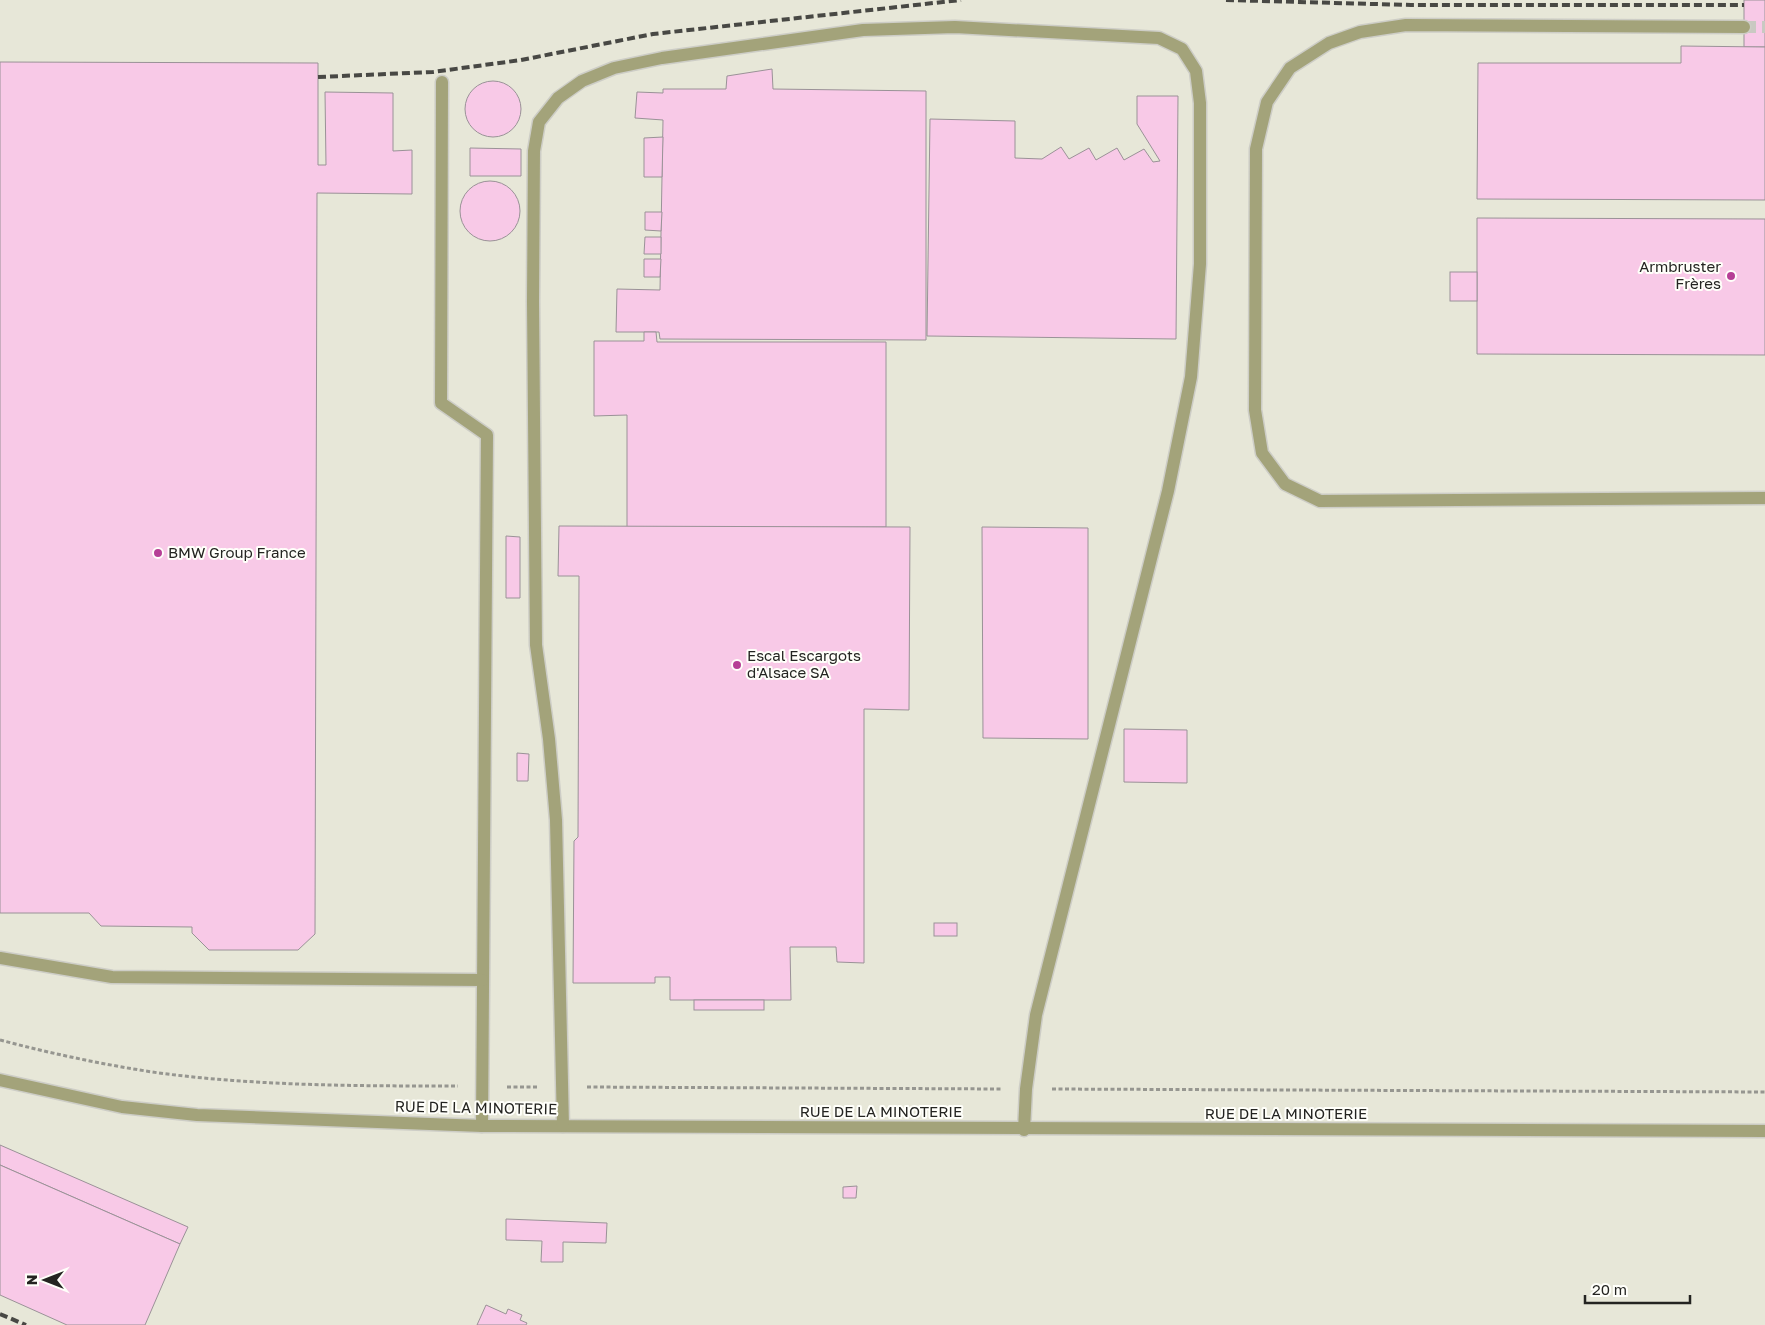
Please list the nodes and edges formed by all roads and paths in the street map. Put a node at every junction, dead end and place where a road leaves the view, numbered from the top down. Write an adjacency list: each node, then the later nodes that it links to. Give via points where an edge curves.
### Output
1 (1744, 27): 3 (street, via 1406,25 1360,32 1329,43 1290,68 1267,102 1256,149 1255,410 1262,453 1285,484 1320,501)
2 (442, 82): 5 (street, via 441,403 487,435)
3 (1765, 498)
4 (0, 958): 5 (street, via 112,977)
5 (482, 980): 8 (street)
6 (0, 1040): 8 (path, via 117,1066 220,1079 362,1086)
7 (0, 1080): 12 (street, RUE DE LA MINOTERIE, via 122,1107 197,1115)
8 (482, 1086): 9 (path); 12 (street)
9 (562, 1087): 10 (path); 10 (street, via 556,820 536,644 534,151 539,122 558,98 582,81 614,68 662,58 863,30 955,26 1159,38 1182,49 1196,71 1200,103 1200,264 1191,377 1168,491 1036,1015); 13 (street)
10 (1026, 1089): 11 (path); 14 (street)
11 (1765, 1092)
12 (482, 1126): 13 (street, RUE DE LA MINOTERIE)
13 (563, 1126): 14 (street, RUE DE LA MINOTERIE)
14 (1024, 1130): 15 (street, RUE DE LA MINOTERIE)
15 (1765, 1131)

